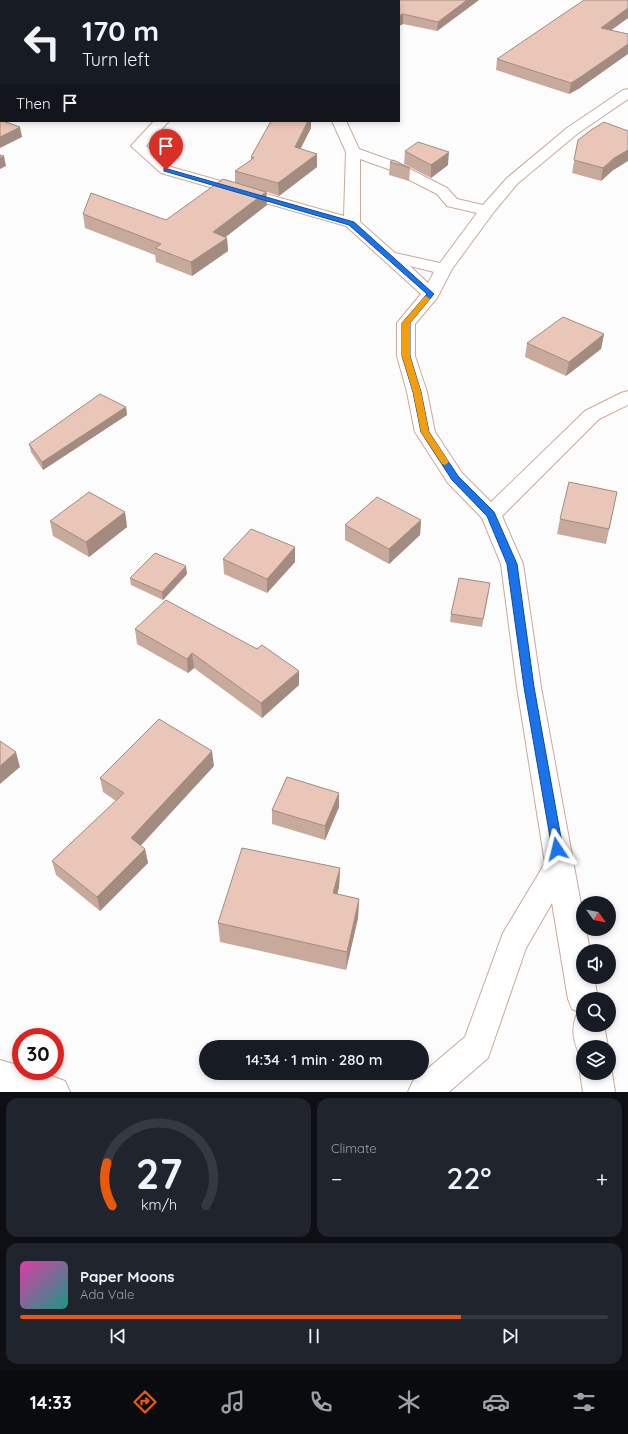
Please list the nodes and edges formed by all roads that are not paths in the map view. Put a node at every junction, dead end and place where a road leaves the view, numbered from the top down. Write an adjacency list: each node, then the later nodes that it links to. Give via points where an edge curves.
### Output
1 (628, 93): 5 (street, via 572,131 512,182)
2 (161, 122): 6 (street, via 138,146 166,170)
3 (339, 122): 4 (street)
4 (353, 152): 5 (street, via 393,166 442,191 452,202); 6 (street)
5 (486, 210): 8 (street)
6 (352, 223): 7 (street)
7 (389, 257): 8 (street); 9 (street)
8 (444, 269): 9 (street)
9 (431, 294): 11 (street, via 406,323 406,356 425,432 455,478)
10 (628, 397): 11 (street, via 592,415)
11 (491, 515): 12 (street, via 512,564 529,687)
12 (560, 864): 13 (street); 17 (street, via 513,943 477,1048)
13 (582, 992)
14 (0, 1076): 16 (street)
15 (597, 1080): 18 (street)
16 (54, 1092)
17 (424, 1092)
18 (599, 1092)

